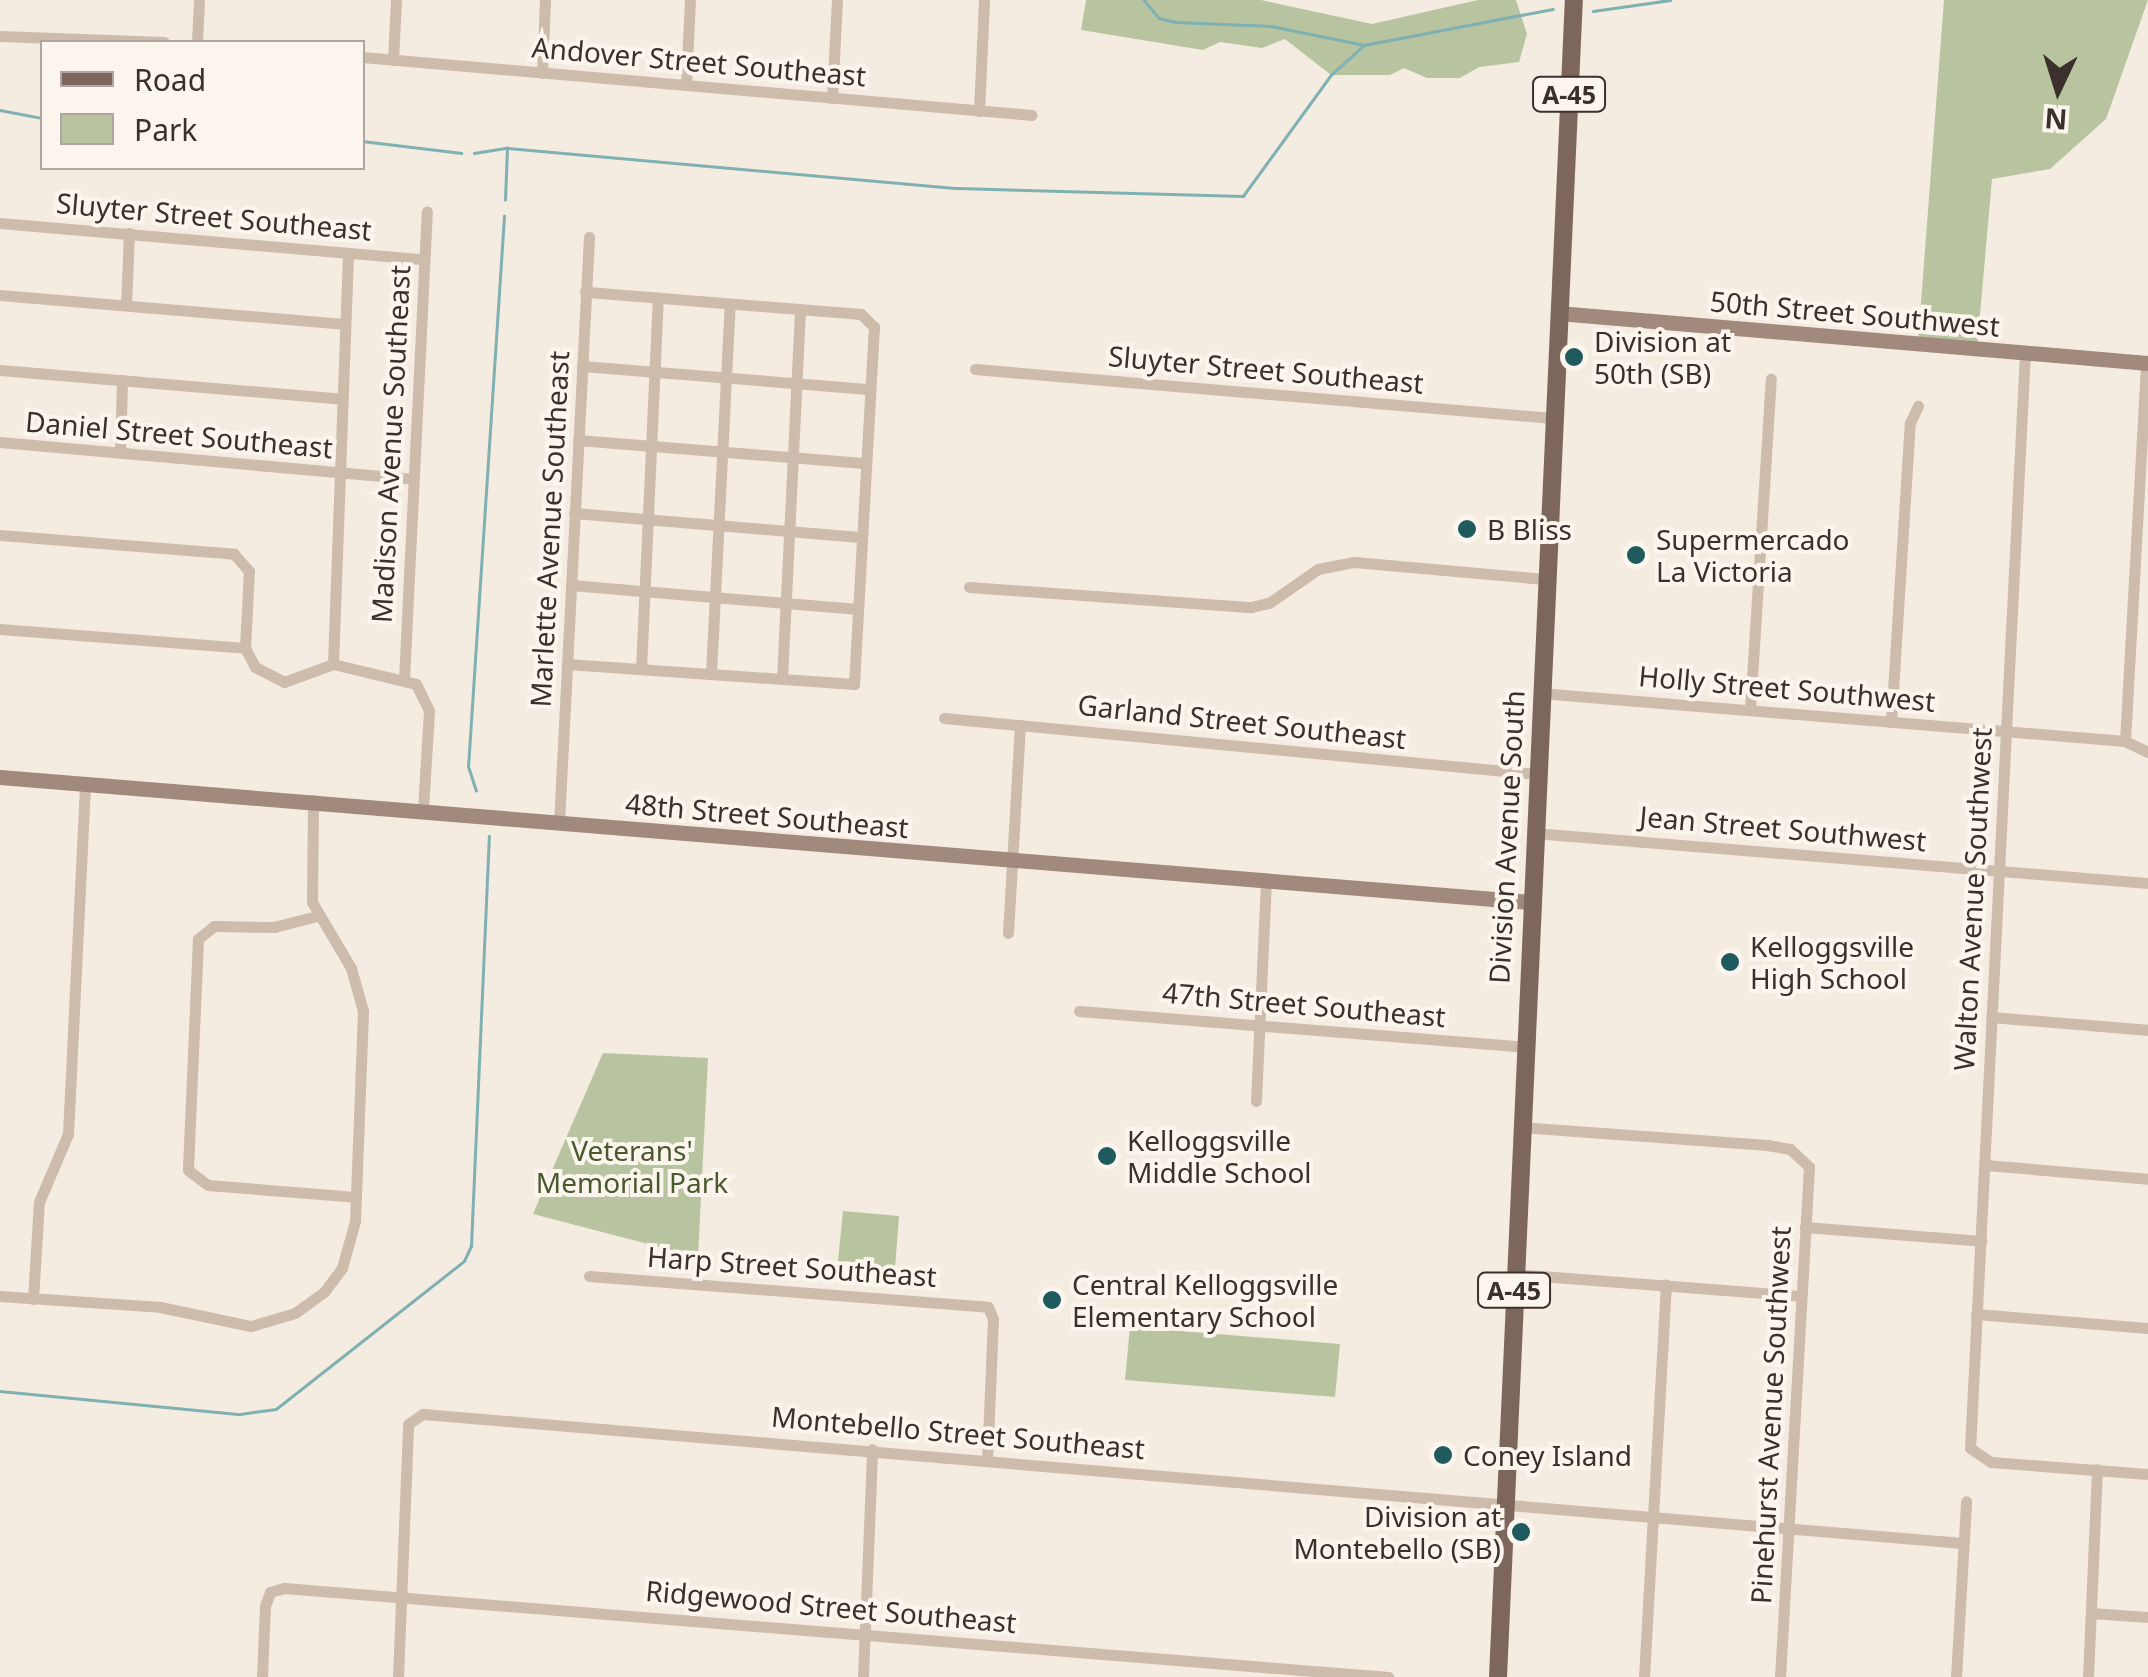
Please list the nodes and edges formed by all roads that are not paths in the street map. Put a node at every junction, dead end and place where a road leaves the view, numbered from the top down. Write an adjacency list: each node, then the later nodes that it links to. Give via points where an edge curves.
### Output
1 (199, 0): 10 (street)
2 (396, 0): 12 (street)
3 (545, 0): 13 (street)
4 (690, 0): 14 (street)
5 (836, 0): 15 (street)
6 (984, 0): 16 (street)
7 (1573, 9): 30 (main road, Division Avenue South / A-45)
8 (0, 36): 9 (street)
9 (109, 40)
10 (197, 40)
11 (365, 58): 12 (street, Andover Street Southeast)
12 (393, 60): 13 (street, Andover Street Southeast)
13 (542, 73): 14 (street, Andover Street Southeast)
14 (686, 84): 15 (street, Andover Street Southeast)
15 (832, 98): 16 (street, Andover Street Southeast)
16 (979, 110): 17 (street, Andover Street Southeast)
17 (1032, 115)
18 (427, 212): 23 (street, Madison Avenue Southeast)
19 (0, 223): 20 (street, Sluyter Street Southeast)
20 (129, 233): 22 (street, Sluyter Street Southeast); 28 (street)
21 (588, 237): 24 (street, Marlette Avenue Southeast)
22 (348, 253): 23 (street, Sluyter Street Southeast); 31 (street)
23 (424, 260): 54 (street, Madison Avenue Southeast)
24 (586, 292): 26 (street); 34 (street, Marlette Avenue Southeast)
25 (0, 295): 28 (street)
26 (658, 298): 27 (street); 37 (street)
27 (730, 304): 29 (street); 38 (street)
28 (126, 305): 31 (street)
29 (800, 309): 41 (street); 42 (street, via 860,314 874,327)
30 (1558, 312): 32 (street, 50th Street Southwest); 45 (main road, Division Avenue South / A-45)
31 (344, 324): 43 (street)
32 (2025, 352): 33 (street, 50th Street Southwest); 81 (street, Walton Avenue Southwest)
33 (2147, 363): 82 (street)
34 (582, 366): 37 (street); 46 (street, Marlette Avenue Southeast)
35 (975, 369): 45 (street, Sluyter Street Southeast)
36 (0, 370): 40 (street)
37 (654, 372): 38 (street); 48 (street)
38 (726, 378): 41 (street); 50 (street)
39 (1771, 379): 77 (street)
40 (122, 380): 43 (street); 49 (street)
41 (796, 383): 42 (street); 51 (street)
42 (870, 389): 52 (street)
43 (342, 399): 53 (street)
44 (1918, 406): 79 (street, via 1910,423)
45 (1553, 418): 61 (main road, Division Avenue South / A-45)
46 (578, 440): 48 (street); 55 (street, Marlette Avenue Southeast)
47 (0, 442): 49 (street, Daniel Street Southeast)
48 (651, 446): 50 (street); 56 (street)
49 (120, 452): 53 (street, Daniel Street Southeast)
50 (722, 452): 51 (street); 57 (street)
51 (793, 457): 52 (street); 58 (street)
52 (866, 464): 60 (street)
53 (338, 473): 54 (street, Daniel Street Southeast); 70 (street)
54 (414, 479): 74 (street, Madison Avenue Southeast)
55 (574, 513): 56 (street); 62 (street, Marlette Avenue Southeast)
56 (648, 519): 57 (street); 64 (street)
57 (718, 525): 58 (street); 65 (street)
58 (790, 531): 60 (street); 66 (street)
59 (0, 535): 69 (street, via 234,554 248,571)
60 (862, 537): 67 (street)
61 (1546, 579): 63 (street, via 1354,562 1318,568 1269,603 1251,607); 76 (main road, Division Avenue South / A-45)
62 (571, 585): 64 (street); 71 (street, Marlette Avenue Southeast)
63 (968, 586)
64 (644, 591): 65 (street); 72 (street)
65 (715, 597): 66 (street); 73 (street)
66 (786, 603): 67 (street); 75 (street)
67 (858, 609): 75 (street, via 854,684)
68 (0, 629): 69 (street)
69 (245, 648): 70 (street, via 255,667 284,682)
70 (333, 664): 74 (street, via 350,674)
71 (567, 664): 72 (street); 89 (street, Marlette Avenue Southeast)
72 (641, 669): 73 (street)
73 (710, 674): 75 (street)
74 (404, 679): 88 (street, via 422,690 429,711)
75 (782, 679)
76 (1540, 694): 77 (street, Holly Street Southwest); 84 (main road, Division Avenue South / A-45)
77 (1750, 710): 79 (street, Holly Street Southwest)
78 (944, 718): 80 (street, Garland Street Southeast)
79 (1891, 722): 81 (street, Holly Street Southwest)
80 (1020, 724): 84 (street, Garland Street Southeast); 91 (street)
81 (2004, 731): 82 (street, Holly Street Southwest); 92 (street, Walton Avenue Southwest)
82 (2125, 741): 83 (street, Holly Street Southwest)
83 (2148, 752)
84 (1536, 774): 90 (main road, Division Avenue South / A-45)
85 (0, 776): 86 (street, 48th Street Southeast)
86 (85, 784): 87 (street, 48th Street Southeast); 115 (street, via 68,1134 39,1202)
87 (312, 800): 88 (street, 48th Street Southeast); 96 (street, via 309,880)
88 (423, 810): 89 (street, 48th Street Southeast)
89 (559, 823): 91 (street, 48th Street Southeast)
90 (1534, 832): 92 (street, Jean Street Southwest); 95 (main road, Division Avenue South / A-45)
91 (1014, 860): 93 (street, 48th Street Southeast); 97 (street)
92 (1997, 870): 94 (street, Jean Street Southwest); 99 (street, Walton Avenue Southwest)
93 (1266, 883): 95 (street, 48th Street Southeast); 100 (street)
94 (2148, 883)
95 (1529, 902): 102 (main road, Division Avenue South / A-45)
96 (316, 916): 107 (street, via 352,968 362,1001); 107 (street, via 274,928 214,926 198,939 188,1166 195,1180)
97 (1008, 933)
98 (1079, 1011): 100 (street, 47th Street Southeast)
99 (1991, 1017): 101 (street); 105 (street, Walton Avenue Southwest)
100 (1260, 1025): 102 (street, 47th Street Southeast); 103 (street)
101 (2148, 1030)
102 (1525, 1047): 104 (main road, Division Avenue South / A-45)
103 (1256, 1101)
104 (1521, 1127): 108 (street, Pinehurst Avenue Southwest, via 1767,1146 1804,1158); 110 (main road, Division Avenue South / A-45)
105 (1986, 1165): 106 (street); 109 (street, Walton Avenue Southwest)
106 (2148, 1180)
107 (356, 1196): 115 (street, via 348,1252 324,1292 295,1313 240,1326 178,1309)
108 (1805, 1227): 109 (street); 114 (street, Pinehurst Avenue Southwest)
109 (1981, 1241): 116 (street, Walton Avenue Southwest)
110 (1515, 1274): 112 (street); 123 (main road, Division Avenue South / A-45)
111 (589, 1276): 119 (street, Harp Street Southeast, via 990,1308)
112 (1666, 1285): 114 (street); 124 (street)
113 (0, 1296): 115 (street)
114 (1799, 1296): 125 (street, Pinehurst Avenue Southwest)
115 (33, 1298)
116 (1976, 1314): 117 (street); 120 (street, Walton Avenue Southwest, via 1970,1448 1990,1462)
117 (2148, 1328)
118 (872, 1449): 119 (street, Montebello Street Southeast); 127 (street, Montebello Street Southeast, via 434,1414 408,1424); 130 (street)
119 (987, 1460): 123 (street, Montebello Street Southeast)
120 (2097, 1469): 121 (street); 128 (street)
121 (2148, 1474)
122 (1966, 1500): 126 (street)
123 (1506, 1509): 124 (street, Montebello Street Southeast); 135 (main road, Division Avenue South / A-45)
124 (1651, 1519): 125 (street, Montebello Street Southeast); 136 (street)
125 (1788, 1532): 126 (street, Montebello Street Southeast); 137 (street, Pinehurst Avenue Southwest)
126 (1963, 1543): 138 (street)
127 (401, 1596): 130 (street, Ridgewood Street Southeast); 131 (street, Ridgewood Street Southeast, via 270,1592); 132 (street)
128 (2091, 1613): 129 (street); 139 (street)
129 (2148, 1617)
130 (865, 1634): 133 (street); 134 (street, Ridgewood Street Southeast)
131 (262, 1677)
132 (398, 1677)
133 (863, 1677)
134 (1388, 1677)
135 (1498, 1677)
136 (1644, 1677)
137 (1780, 1677)
138 (1956, 1677)
139 (2088, 1677)

